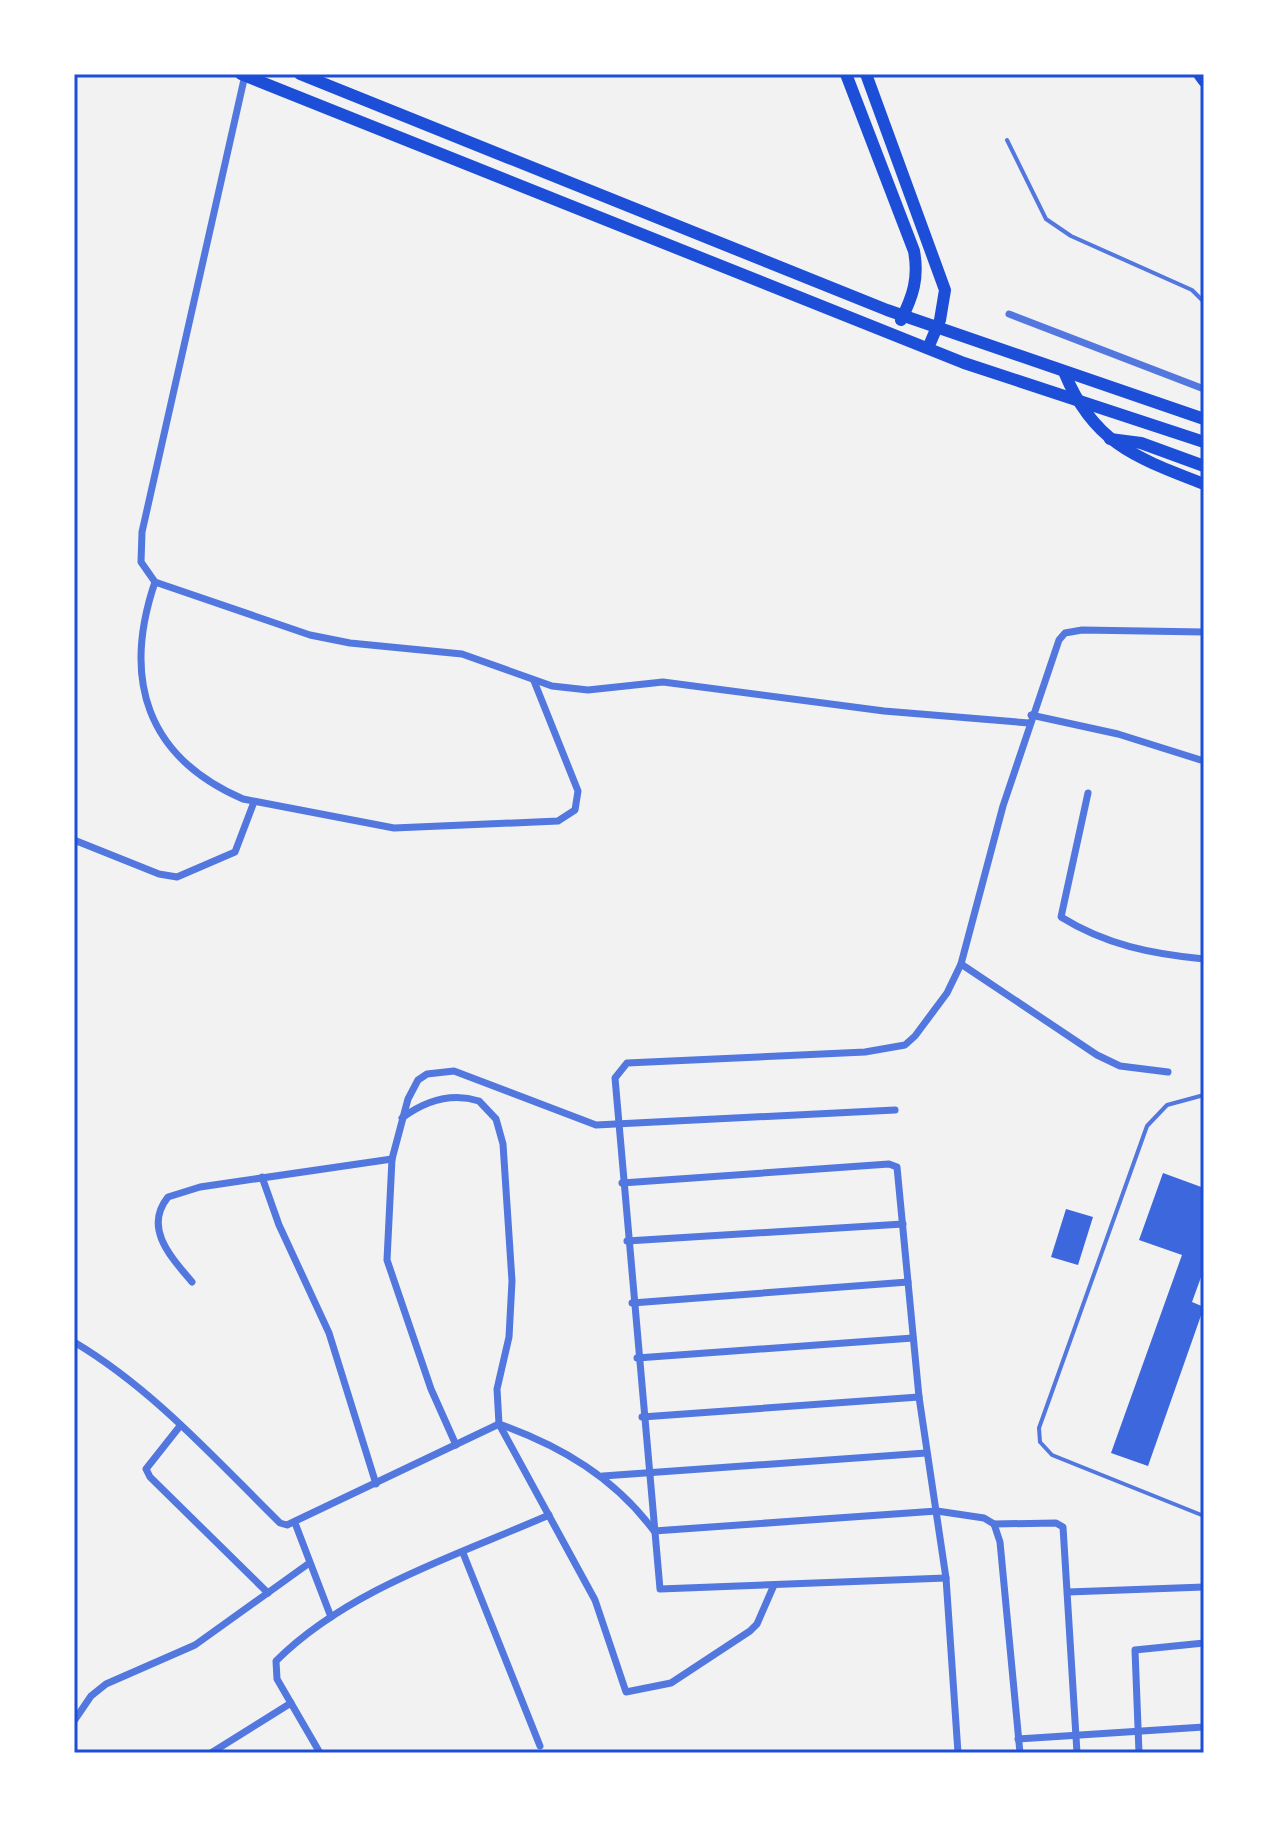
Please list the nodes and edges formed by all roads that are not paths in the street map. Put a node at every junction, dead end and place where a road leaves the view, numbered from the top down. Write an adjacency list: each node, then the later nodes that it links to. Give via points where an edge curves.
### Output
1 (300, 74): 10 (main road)
2 (846, 74): 10 (main road, via 914,251 918,271)
3 (866, 74): 11 (main road, via 940,272 945,290)
4 (1199, 74): 6 (main road)
5 (243, 75): 12 (main road); 22 (street, via 142,532 141,562)
6 (1204, 81)
7 (1007, 140): 8 (lane, via 1046,219 1071,236 1192,290)
8 (1204, 302)
9 (1009, 314): 15 (street)
10 (903, 315): 11 (main road); 12 (main road)
11 (938, 328): 13 (main road); 14 (main road)
12 (894, 333): 13 (main road)
13 (928, 348): 16 (main road)
14 (1065, 374): 16 (main road); 17 (main road)
15 (1204, 389)
16 (1077, 403): 18 (main road); 19 (main road)
17 (1204, 419)
18 (1110, 439): 20 (main road, via 1141,443); 21 (main road, via 1137,458)
19 (1204, 442)
20 (1204, 466)
21 (1204, 484)
22 (155, 582): 24 (street, via 310,635 442,650); 28 (street, via 141,657 156,728 176,755 202,775 225,792)
23 (1204, 632): 25 (street, via 1065,633)
24 (534, 681): 25 (street, via 588,690 663,682 884,711); 28 (street, via 578,791 575,810 558,821 394,828)
25 (1030, 719): 26 (street, via 1118,734); 31 (street)
26 (1204, 761)
27 (1088, 793): 30 (street, via 1061,917 1135,950)
28 (254, 802): 29 (street, via 240,846 230,857 177,877)
29 (74, 840)
30 (1204, 959)
31 (961, 964): 32 (street, via 1097,1055 1120,1066); 36 (street, via 927,1022 905,1045 865,1052 627,1063 615,1078)
32 (1168, 1072)
33 (1204, 1095): 59 (lane, via 1167,1105 1147,1126 1039,1428 1040,1442 1052,1455)
34 (895, 1110): 36 (street)
35 (402, 1118): 36 (street, via 418,1080 440,1070 583,1122); 37 (street); 50 (street, via 432,1100 453,1098 479,1101 496,1119 503,1144 512,1281 509,1337 497,1389)
36 (617, 1126): 39 (street)
37 (392, 1159): 38 (street); 52 (street, via 387,1240 391,1280)
38 (262, 1177): 42 (street, via 178,1192 162,1204 156,1223 162,1242); 56 (street, via 329,1333)
39 (622, 1183): 40 (street, via 889,1164 899,1172); 41 (street)
40 (903, 1224): 41 (street); 43 (street)
41 (627, 1241): 44 (street)
42 (192, 1282)
43 (908, 1282): 44 (street); 45 (street)
44 (632, 1303): 47 (street)
45 (913, 1338): 47 (street); 48 (street)
46 (74, 1342): 51 (street, via 115,1366)
47 (637, 1358): 49 (street)
48 (919, 1397): 49 (street); 53 (street)
49 (642, 1417): 54 (street)
50 (499, 1424): 52 (street); 55 (street); 58 (street)
51 (180, 1426): 60 (street, via 280,1523); 69 (street, via 151,1458 146,1469 150,1477)
52 (456, 1445): 56 (street)
53 (926, 1453): 54 (street); 57 (street)
54 (648, 1472): 55 (street); 62 (street)
55 (603, 1476): 62 (street)
56 (376, 1484): 60 (street)
57 (937, 1511): 61 (street); 62 (street); 65 (street)
58 (549, 1515): 63 (street); 66 (street, via 595,1600 626,1692 671,1683 750,1631)
59 (1204, 1516)
60 (295, 1523): 64 (street)
61 (994, 1524): 68 (street, via 1061,1525); 77 (street)
62 (654, 1531): 66 (street, via 660,1589)
63 (463, 1553): 70 (street); 78 (street)
64 (308, 1564): 69 (street); 70 (street)
65 (946, 1578): 66 (street); 81 (street)
66 (774, 1585)
67 (1204, 1587): 68 (street)
68 (1068, 1592): 76 (street)
69 (268, 1593): 73 (street, via 195,1645 106,1684)
70 (331, 1617): 72 (street, via 276,1661 277,1679)
71 (1204, 1643): 75 (street, via 1135,1650)
72 (291, 1703): 79 (street); 80 (street)
73 (74, 1721)
74 (1204, 1727): 75 (street)
75 (1138, 1732): 76 (street); 84 (street)
76 (1076, 1735): 77 (street); 83 (street)
77 (1018, 1739): 82 (street)
78 (540, 1746)
79 (211, 1753)
80 (320, 1753)
81 (958, 1753)
82 (1020, 1753)
83 (1077, 1753)
84 (1139, 1753)

